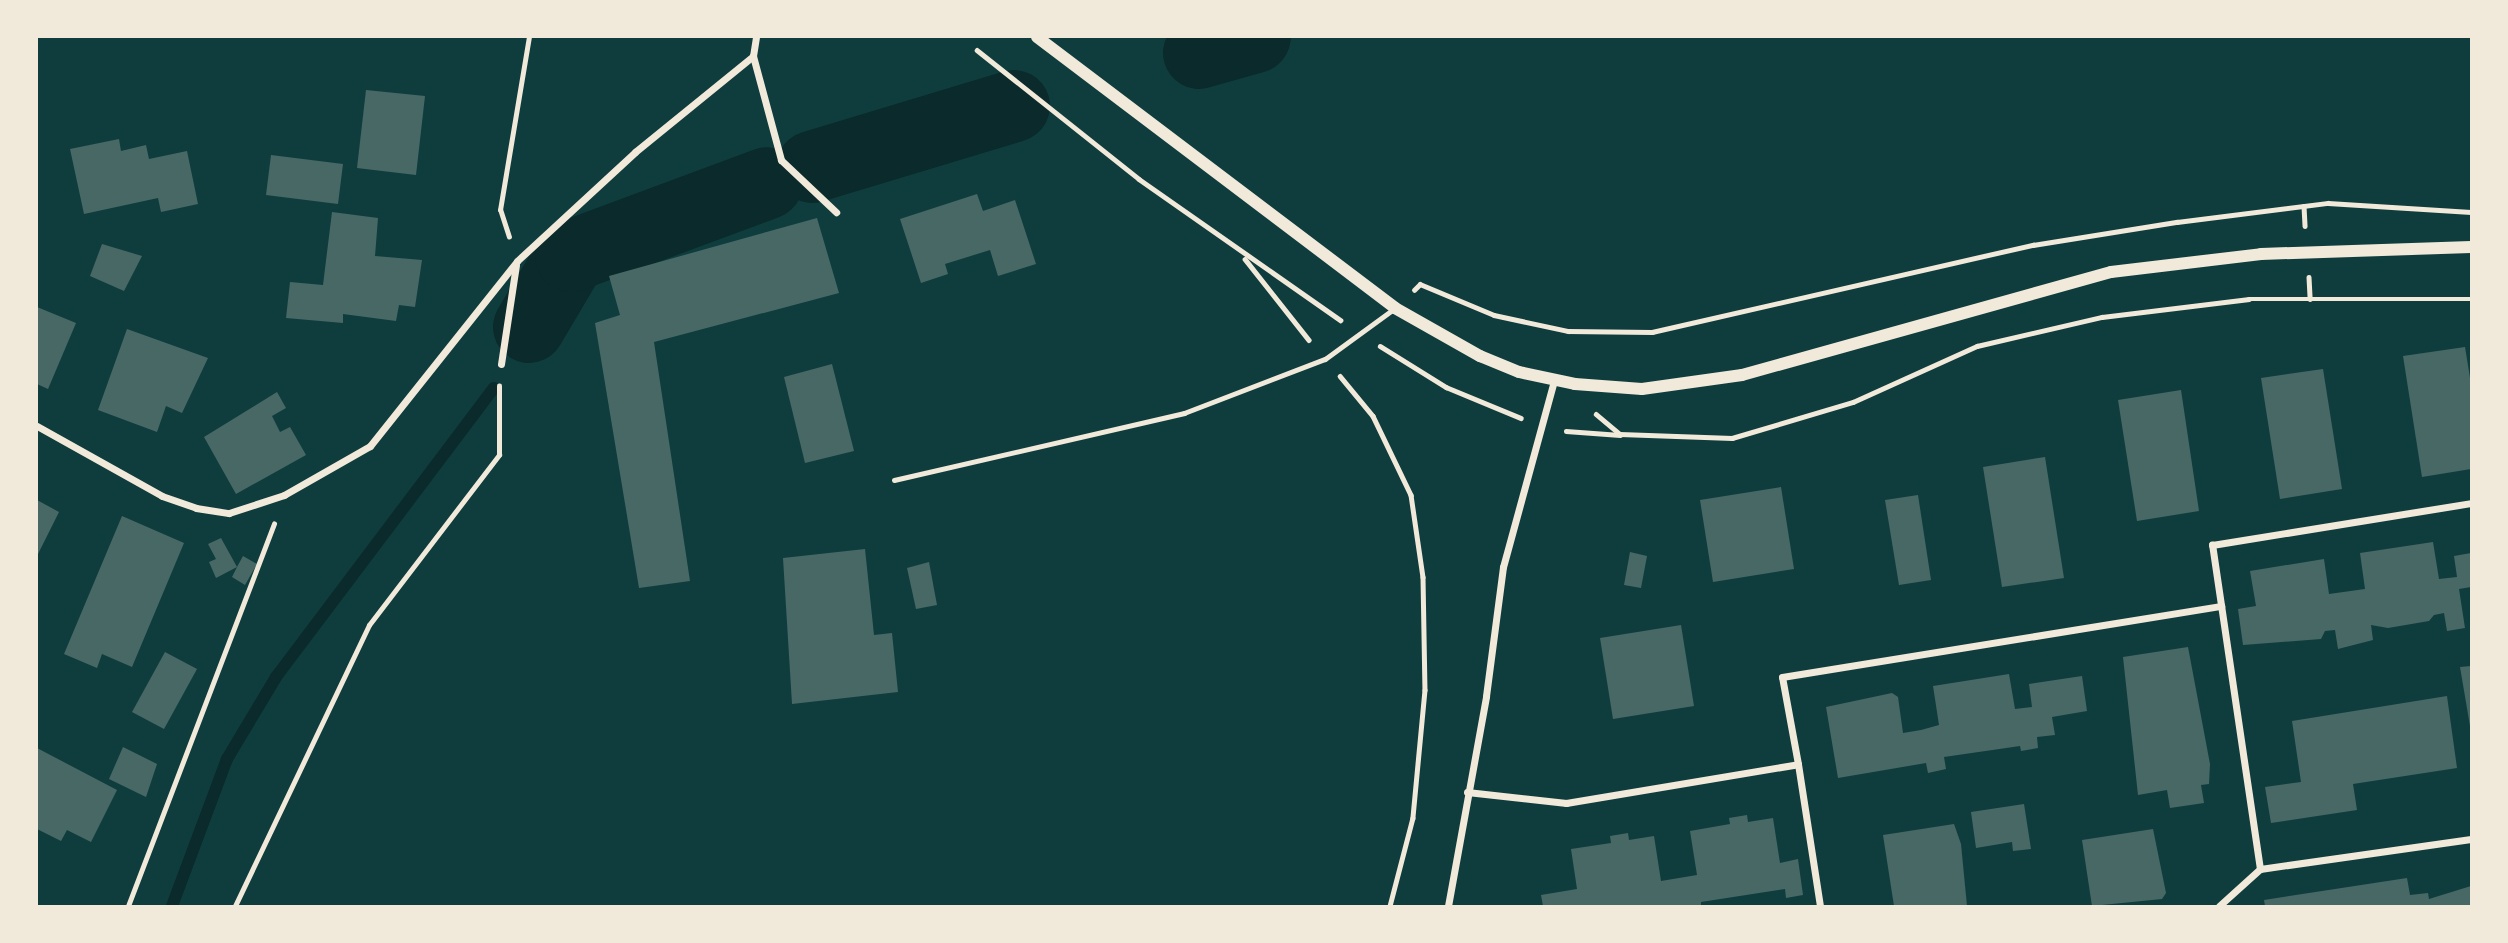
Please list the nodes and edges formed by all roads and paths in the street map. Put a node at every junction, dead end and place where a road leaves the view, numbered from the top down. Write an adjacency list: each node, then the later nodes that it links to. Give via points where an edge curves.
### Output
1 (529, 37): 11 (path, via 500,209)
2 (756, 37): 5 (street)
3 (1037, 37): 13 (street)
4 (977, 50): 6 (path)
5 (752, 56): 7 (street, via 780,160); 11 (street, via 635,152)
6 (1139, 179)
7 (836, 212)
8 (2471, 212): 13 (path, via 2328,204 2177,222 2034,245 1652,332 1568,331 1506,318 1420,284)
9 (2471, 247): 16 (street, via 2350,249 2165,264 2009,297 1742,375 1642,389)
10 (1240, 253): 14 (path)
11 (517, 261): 15 (street); 21 (street, via 370,446)
12 (2471, 299): 17 (path, via 2249,299 2102,317 1977,346 1853,402 1732,438 1620,434)
13 (1395, 308): 14 (lane); 16 (street, via 1480,356)
14 (1325, 359): 20 (lane, via 1184,413); 31 (path, via 1373,416 1411,495 1423,577 1425,690 1413,818)
15 (501, 364)
16 (1554, 381): 25 (street, via 1503,566 1486,696)
17 (1592, 411)
18 (498, 415): 30 (path, via 499,455 369,625)
19 (37, 426): 21 (street, via 162,496 196,508 229,513)
20 (894, 480)
21 (284, 495): 29 (path, via 232,643)
22 (2471, 503): 23 (street, via 2212,545)
23 (2221, 606): 24 (street, via 1782,677); 27 (street)
24 (1798, 764): 25 (street, via 1566,803); 33 (street)
25 (1467, 792): 32 (street, via 1457,874)
26 (2471, 839): 27 (street)
27 (2260, 869): 28 (street)
28 (2230, 895): 34 (street); 35 (street)
29 (128, 906)
30 (235, 906)
31 (1390, 906)
32 (1448, 906)
33 (1820, 906)
34 (2219, 906)
35 (2232, 906)

